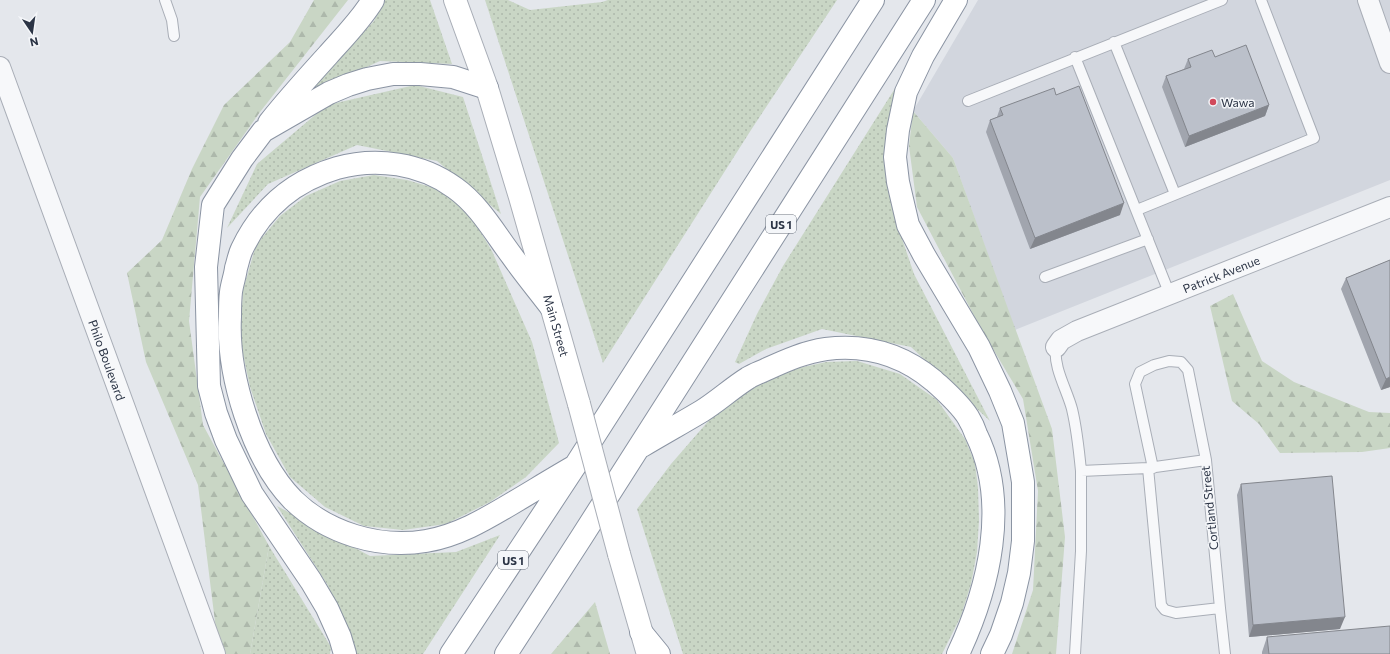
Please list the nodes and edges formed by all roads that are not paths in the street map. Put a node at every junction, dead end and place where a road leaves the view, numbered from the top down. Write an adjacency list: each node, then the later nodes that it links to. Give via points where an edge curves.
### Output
1 (164, 0): 10 (lane, via 172,20)
2 (373, 0): 17 (main road)
3 (455, 0): 15 (main road, Main Street)
4 (873, 0): 28 (main road, US 1)
5 (924, 0): 26 (main road, US 1)
6 (956, 0): 40 (main road, via 923,56 906,92 895,156 908,224 979,347 1000,391 1014,429 1023,482 1023,541 1012,603)
7 (1222, 0): 11 (lane)
8 (1260, 0): 18 (lane, via 1314,138)
9 (1368, 0): 13 (street)
10 (174, 36)
11 (1114, 42): 12 (lane); 18 (lane)
12 (1075, 57): 16 (lane); 20 (lane)
13 (1390, 63)
14 (0, 67): 33 (street, Philo Boulevard)
15 (487, 88): 17 (main road, via 453,77 393,74 367,79 329,93); 24 (main road, Main Street)
16 (968, 101)
17 (263, 131): 34 (main road, via 213,205 206,268 209,386 221,427 238,467 252,494 327,608)
18 (1175, 194): 20 (lane)
19 (1390, 207): 23 (street, Patrick Avenue)
20 (1136, 210): 21 (lane)
21 (1148, 239): 22 (lane); 23 (lane)
22 (1045, 277)
23 (1170, 294): 25 (street, Patrick Avenue, via 1077,331 1061,340)
24 (551, 307): 28 (main road, via 493,228 473,204 456,189 433,175 393,163 348,165 297,184 257,223 240,251 231,292 230,352 243,408 254,438 284,489 322,523 368,540 407,543 427,541 455,533 480,522); 32 (main road, Main Street, bridge)
25 (1056, 347): 30 (lane, via 1056,362 1076,426)
26 (639, 448): 36 (main road, US 1); 39 (main road, via 703,411 749,378 797,355 826,349 856,348 882,352 904,361 925,374 950,395 968,418 986,457 994,503 992,537 980,600)
27 (1206, 460): 29 (lane, Cortland Street); 29 (lane, via 1188,370 1181,362 1169,361 1140,372 1135,384); 31 (lane, Cortland Street)
28 (575, 466): 35 (main road, US 1)
29 (1151, 468): 30 (lane, Cortland Street); 31 (lane, via 1162,605 1165,610 1176,613)
30 (1081, 471): 41 (lane)
31 (1220, 608): 42 (lane, Cortland Street)
32 (642, 632): 37 (main road, Main Street); 38 (main road)
33 (215, 654)
34 (345, 654)
35 (451, 654)
36 (506, 654)
37 (647, 654)
38 (659, 654)
39 (958, 654)
40 (992, 654)
41 (1075, 654)
42 (1225, 654)

